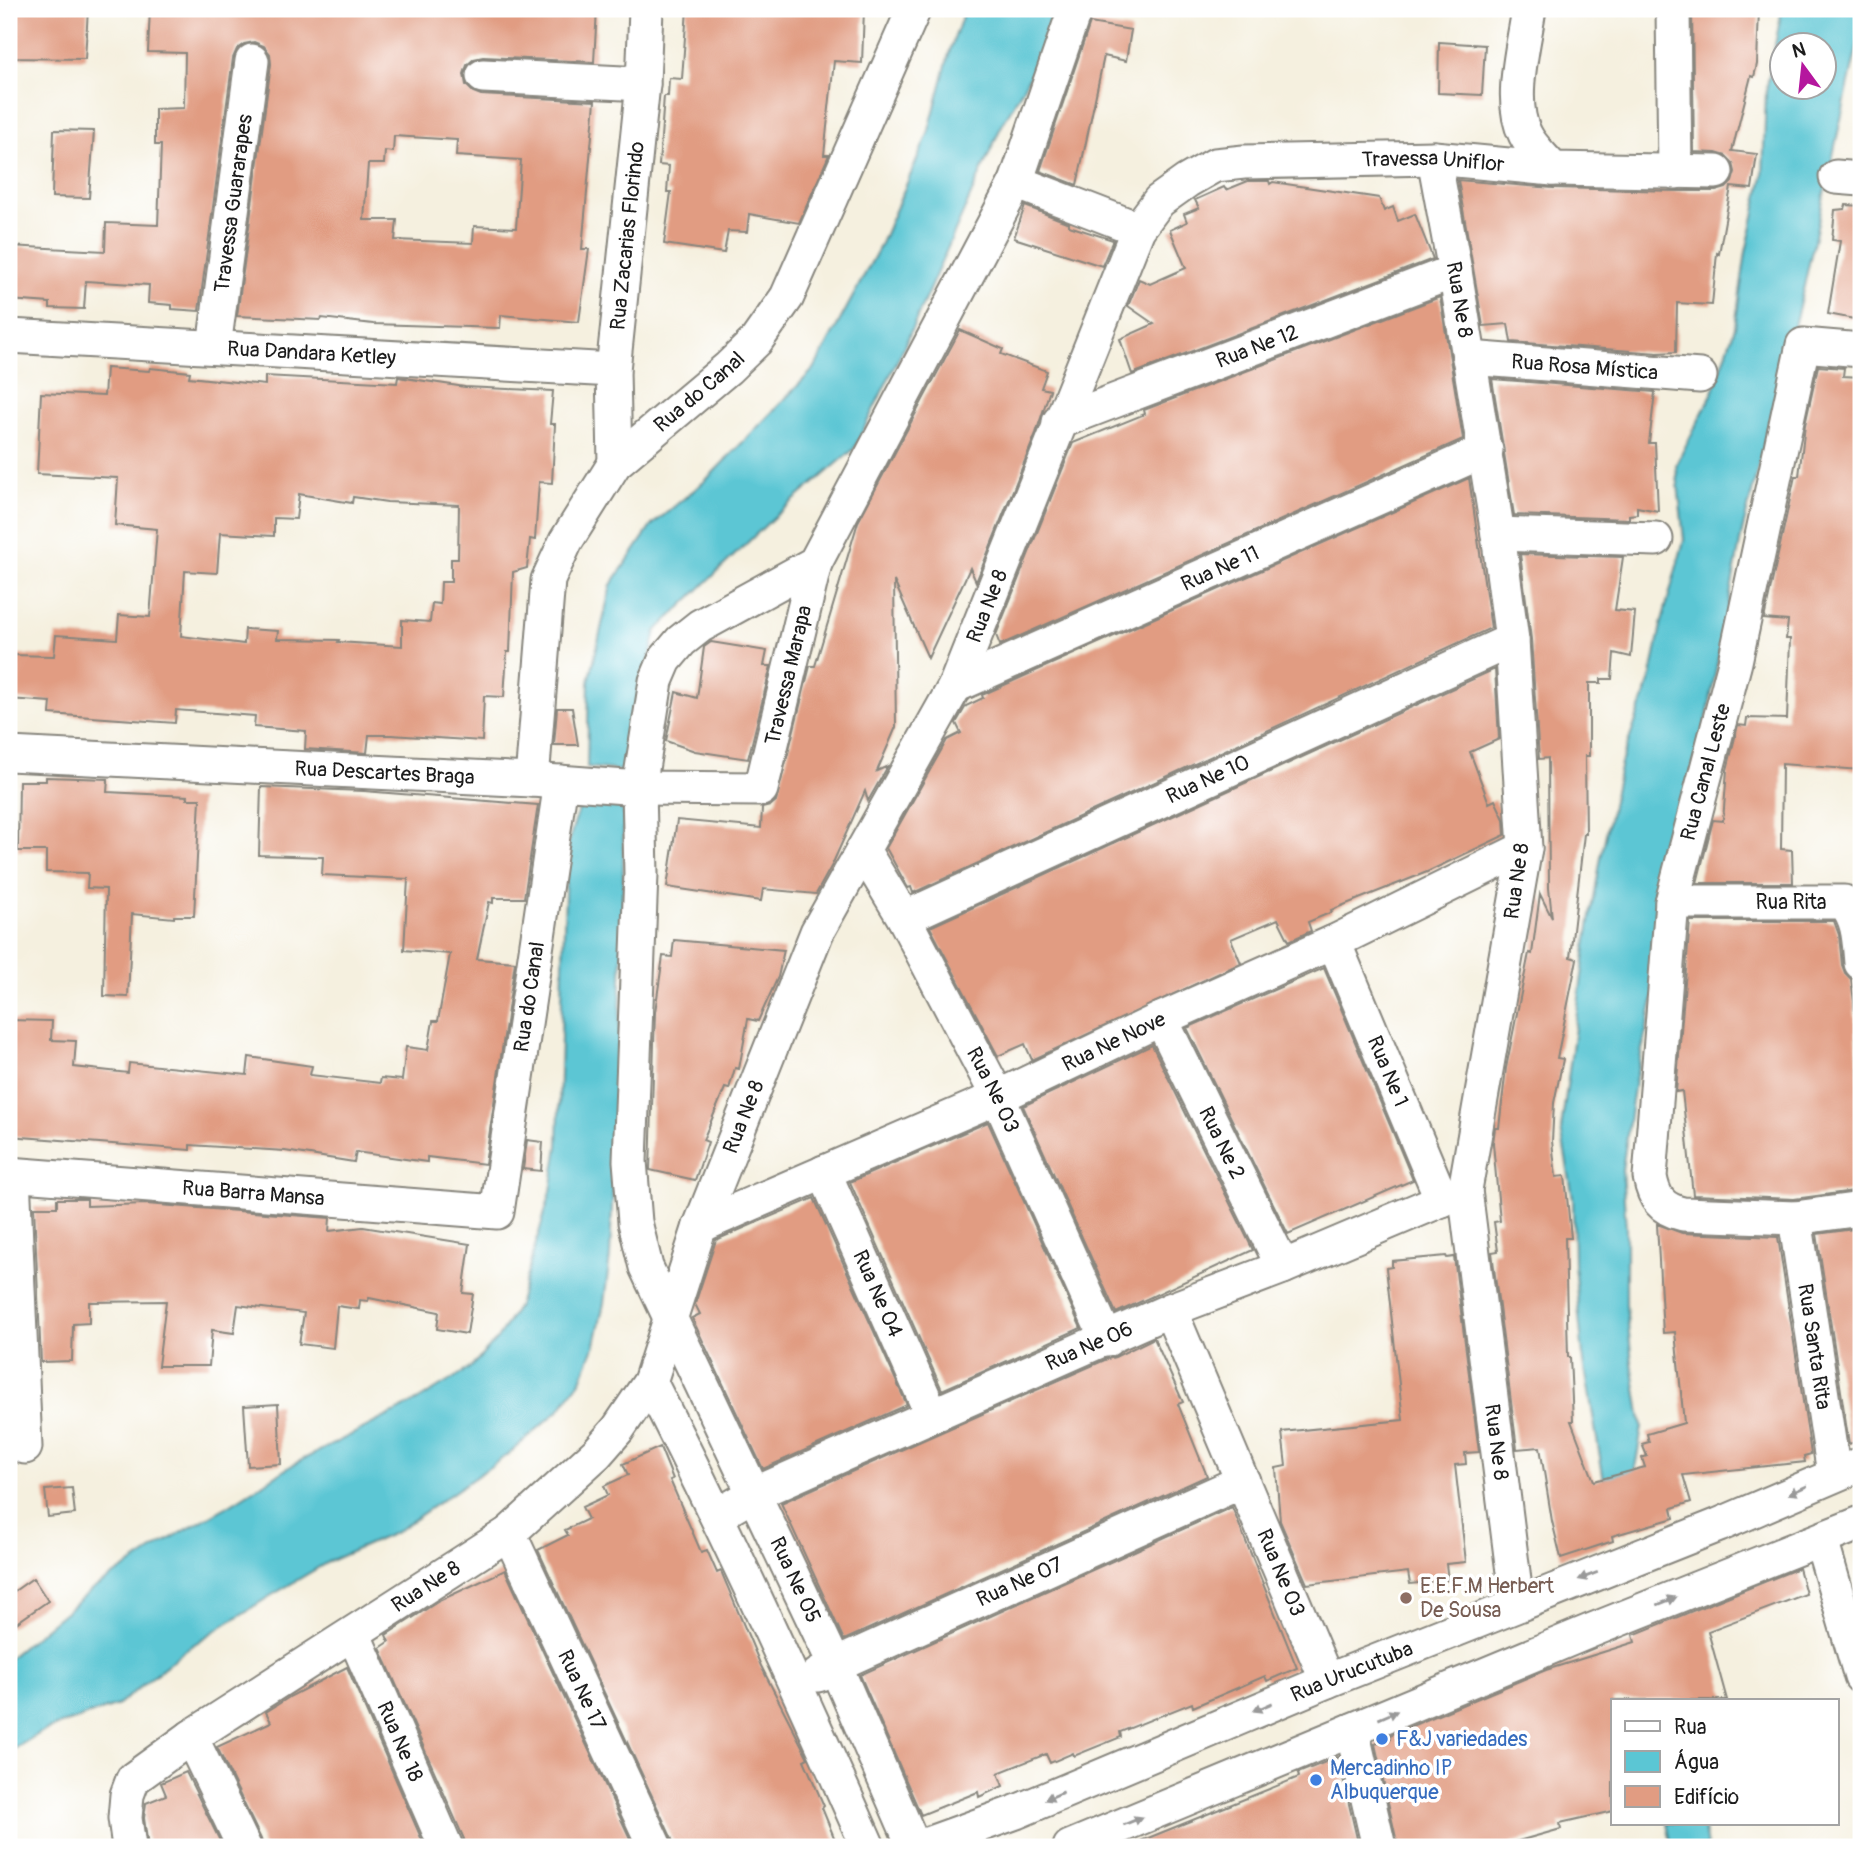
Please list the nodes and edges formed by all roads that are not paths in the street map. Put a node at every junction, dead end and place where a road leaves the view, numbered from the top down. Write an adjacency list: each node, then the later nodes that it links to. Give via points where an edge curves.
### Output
1 (646, 9): 8 (street, Rua Zacarias Florindo)
2 (914, 9): 25 (street, Rua do Canal, via 787,297 747,350)
3 (1075, 9): 13 (street, Travessa Marapa)
4 (1530, 9): 10 (street, via 1517,92 1519,115 1525,135)
5 (1673, 9): 11 (street)
6 (253, 61): 18 (street, Travessa Guararapes)
7 (483, 76): 8 (street)
8 (643, 84): 21 (street, Rua Zacarias Florindo)
9 (1434, 158): 10 (street, Travessa Uniflor); 14 (street, Travessa Uniflor, via 1215,166); 16 (street, Rua Ne 8)
10 (1553, 169): 11 (street, Travessa Uniflor)
11 (1675, 172): 12 (street, Travessa Uniflor)
12 (1716, 172)
13 (1016, 182): 15 (street); 28 (street, Travessa Marapa)
14 (1159, 201): 15 (street, Rua Ne 8)
15 (1138, 229): 23 (street, Rua Ne 8)
16 (1455, 271): 20 (street, Rua Ne 8); 23 (street, Rua Ne 12)
17 (9, 336): 18 (street, Rua Dandara Ketley)
18 (214, 347): 21 (street, Rua Dandara Ketley)
19 (1861, 349): 37 (street, Rua Canal Leste, via 1803,345 1735,662)
20 (1469, 358): 22 (street, Rua Rosa Mística); 24 (street, Rua Ne 8)
21 (613, 370): 25 (street, Rua Zacarias Florindo)
22 (1700, 376)
23 (1059, 422): 30 (street, Rua Ne 8)
24 (1486, 450): 26 (street, Rua Ne 8); 30 (street, Rua Ne 11)
25 (615, 463): 32 (street, Rua do Canal, via 576,524 548,580)
26 (1498, 534): 27 (street); 29 (street, Rua Ne 8)
27 (1656, 539)
28 (815, 563): 33 (street, Rua Ne 05, via 700,626 665,660 656,681); 34 (street, Travessa Marapa)
29 (1512, 640): 35 (street, Rua Ne 8); 38 (street, Rua Ne 10)
30 (955, 686): 36 (street, Rua Ne 8)
31 (9, 754): 32 (street, Rua Descartes Braga)
32 (547, 781): 33 (street, Rua Descartes Braga); 47 (street, Rua do Canal)
33 (639, 788): 34 (street, Rua Descartes Braga); 52 (street, Rua Ne 05, via 641,874 630,1161 635,1222 646,1267)
34 (761, 789)
35 (1525, 848): 39 (street, Rua Ne Nove); 45 (street, Rua Ne 8)
36 (863, 850): 38 (street, Rua Ne 03); 49 (street, Rua Ne 8, via 817,932)
37 (1672, 902): 40 (street, Rua Rita, via 1843,902 1857,923); 48 (street, Rua Canal Leste, via 1650,1177 1659,1203 1683,1214)
38 (904, 918): 42 (street, Rua Ne 03)
39 (1334, 942): 41 (street, Rua Ne Nove); 45 (street, Rua Ne 1)
40 (1861, 963)
41 (1161, 1020): 42 (street, Rua Ne Nove); 50 (street, Rua Ne 2)
42 (998, 1097): 43 (street, Rua Ne Nove); 53 (street, Rua Ne 03)
43 (824, 1172): 49 (street, Rua Ne Nove); 55 (street, Rua Ne 04)
44 (11, 1174): 47 (street, Rua Barra Mansa); 56 (street)
45 (1454, 1195): 50 (street, Rua Ne 06); 64 (street, Rua Ne 8)
46 (1861, 1209): 48 (street)
47 (497, 1212)
48 (1795, 1218): 57 (street, Rua Santa Rita)
49 (700, 1226): 52 (street, Rua Ne 8)
50 (1283, 1267): 51 (street, Rua Ne 06)
51 (1170, 1310): 53 (street, Rua Ne 06); 58 (street, Rua Ne 03)
52 (671, 1316): 54 (street, Rua Ne 8); 59 (street, Rua Ne 05)
53 (1107, 1339): 55 (street, Rua Ne 06)
54 (650, 1382): 60 (street, Rua Ne 05); 62 (street, Rua Ne 8, via 597,1453)
55 (932, 1415): 59 (street, Rua Ne 06)
56 (25, 1447)
57 (1848, 1469): 64 (street, Rua Urucutuba, one-way to 64)
58 (1243, 1481): 66 (street, Rua Ne 07); 68 (street, Rua Ne 03)
59 (754, 1494): 60 (street, Rua Ne 06); 66 (street, Rua Ne 05)
60 (718, 1515): 69 (street, Rua Ne 05)
61 (1861, 1523): 63 (street)
62 (509, 1533): 65 (street, Rua Ne 8); 75 (street, Rua Ne 17)
63 (1821, 1540): 67 (street); 70 (street, one-way to 63)
64 (1517, 1604): 68 (street, Rua Urucutuba)
65 (354, 1635): 71 (street, Rua Ne 8); 74 (street, Rua Ne 18)
66 (835, 1665): 69 (street, Rua Ne 07); 77 (street, Rua Ne 05)
67 (1861, 1677)
68 (1327, 1681): 78 (street, Rua Urucutuba, one-way to 78, via 1016,1812)
69 (798, 1688): 76 (street, Rua Ne 05)
70 (1352, 1731): 79 (street, one-way to 70); 80 (street)
71 (191, 1737): 72 (street, Rua Ne 8, via 133,1779 125,1818); 73 (street)
72 (129, 1847)
73 (244, 1847)
74 (446, 1847)
75 (655, 1847)
76 (868, 1847)
77 (914, 1847)
78 (919, 1847)
79 (1070, 1847)
80 (1379, 1847)

